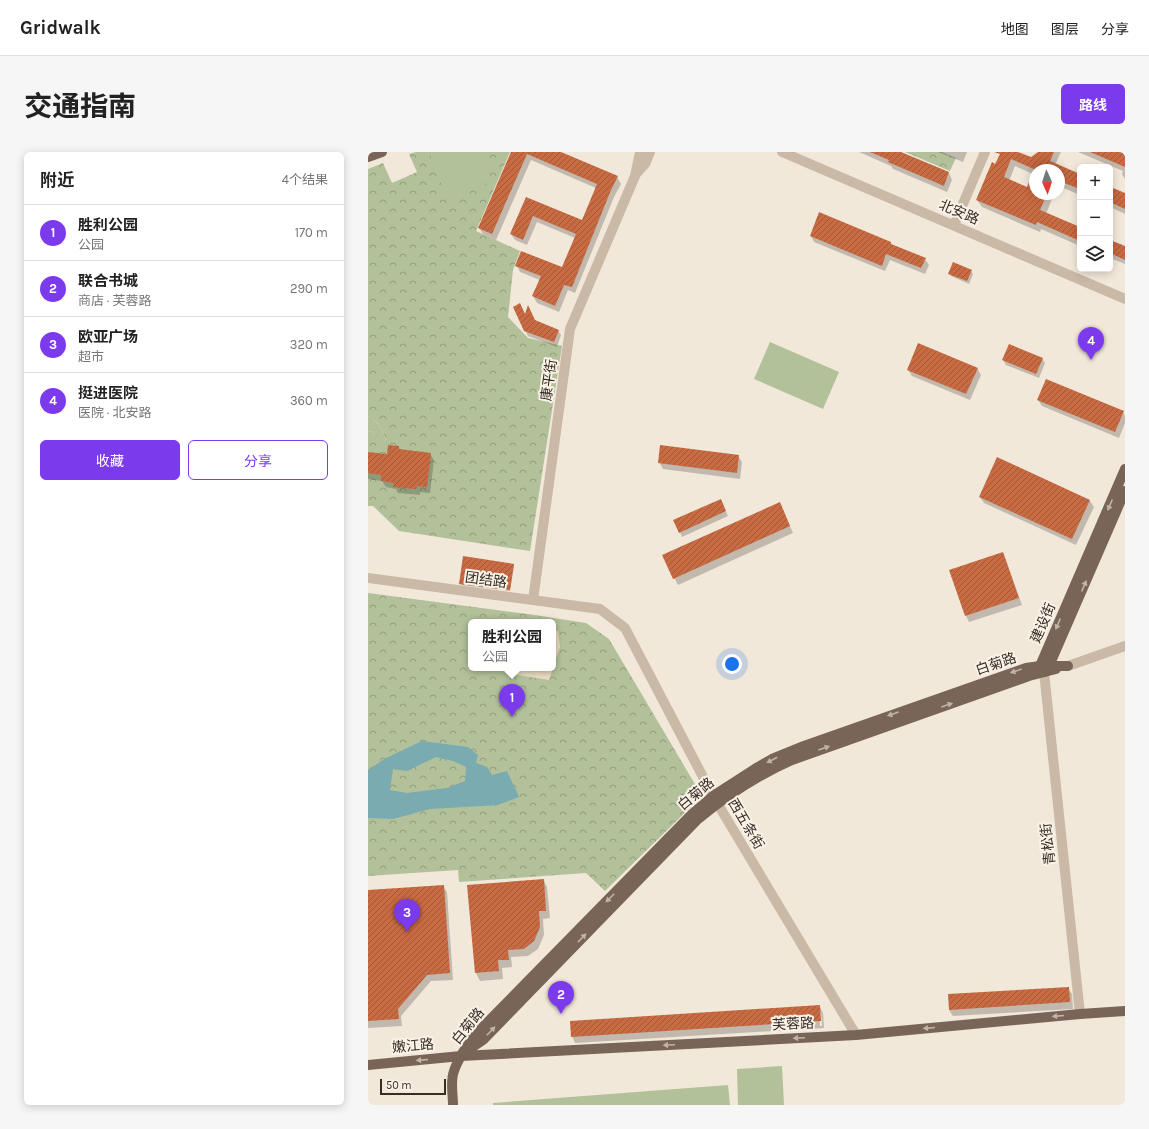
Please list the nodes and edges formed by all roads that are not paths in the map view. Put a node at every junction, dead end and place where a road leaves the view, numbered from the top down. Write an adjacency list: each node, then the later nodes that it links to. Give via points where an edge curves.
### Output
1 (382, 152): 6 (main road)
2 (640, 152): 7 (street)
3 (650, 152): 7 (street, via 645,164)
4 (782, 152): 8 (street, 北安路)
5 (985, 152): 8 (street)
6 (368, 157)
7 (635, 176): 13 (street, 康平街, via 570,329)
8 (954, 225): 9 (street, 北安路)
9 (1125, 298)
10 (1125, 469): 17 (main road, 建设街, one-way to 17)
11 (1125, 491): 17 (main road, 建设街, one-way to 11)
12 (368, 578): 13 (street, 团结路)
13 (533, 600): 14 (street, 团结路)
14 (600, 609): 18 (street, 西五条街, via 625,628)
15 (1125, 646): 16 (street, 白菊路)
16 (1068, 666): 17 (main road, 白菊路)
17 (1045, 668): 18 (main road, 白菊路, via 1026,668 789,751 772,759); 20 (street, 青松街)
18 (715, 800): 21 (street, 西五条街); 22 (main road, 白菊路, via 687,820 475,1036)
19 (1125, 1011): 20 (main road, 芙蓉路)
20 (1080, 1014): 21 (main road, 芙蓉路, one-way to 21)
21 (856, 1035): 22 (main road, 芙蓉路, one-way to 22)
22 (461, 1056): 23 (main road, 嫩江路, one-way to 23); 24 (main road, 白菊路, via 452,1079)
23 (368, 1065)
24 (453, 1105)

